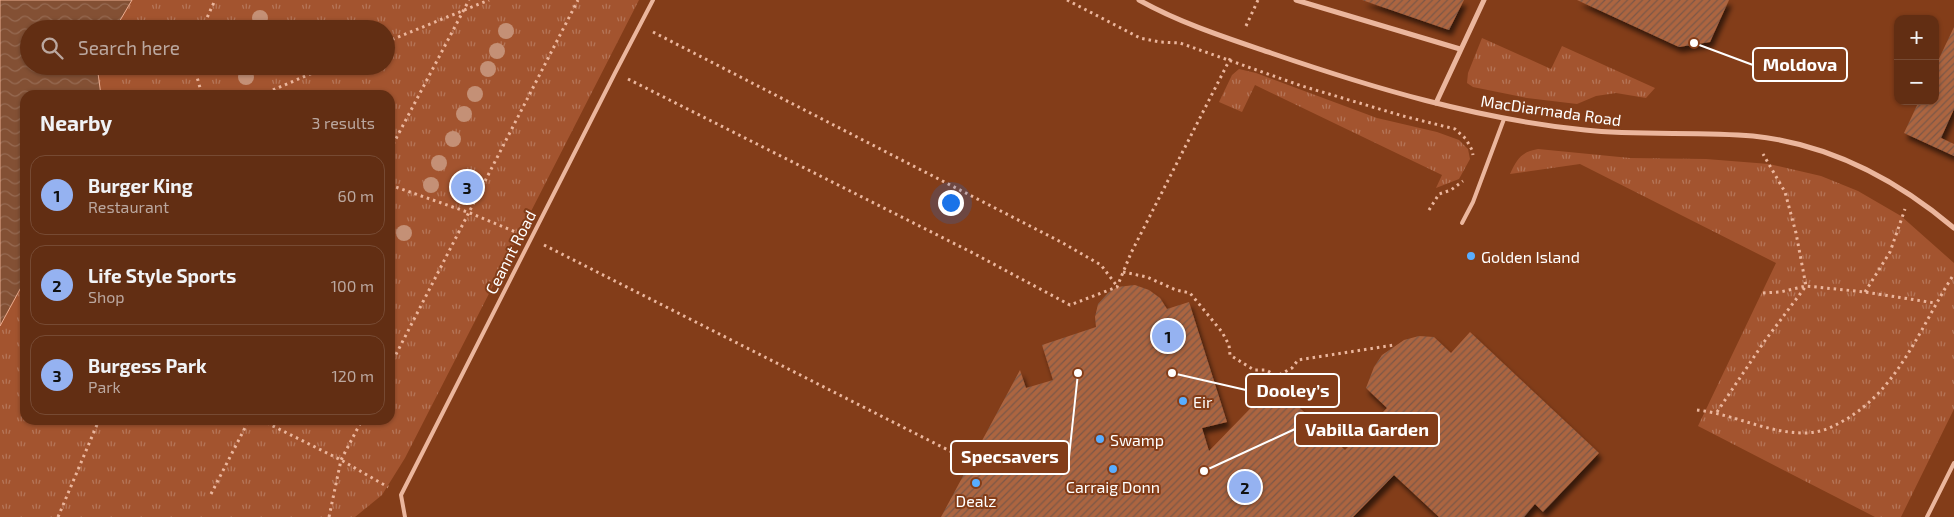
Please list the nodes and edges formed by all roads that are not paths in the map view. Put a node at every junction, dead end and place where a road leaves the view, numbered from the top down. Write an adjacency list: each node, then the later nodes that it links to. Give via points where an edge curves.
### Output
1 (653, 0): 11 (lane, Ceannt Road, via 401,495)
2 (1139, 0): 6 (street, MacDiarmada Road, via 1238,42)
3 (1296, 0): 5 (street)
4 (1484, 0): 5 (street)
5 (1460, 49): 6 (street)
6 (1436, 104): 7 (street, MacDiarmada Road)
7 (1504, 119): 8 (lane); 9 (street, MacDiarmada Road, via 1585,130 1752,136 1795,142 1838,156 1872,172 1912,195)
8 (1462, 223)
9 (1954, 228)
10 (1954, 463): 12 (lane)
11 (405, 517)
12 (1927, 517)

